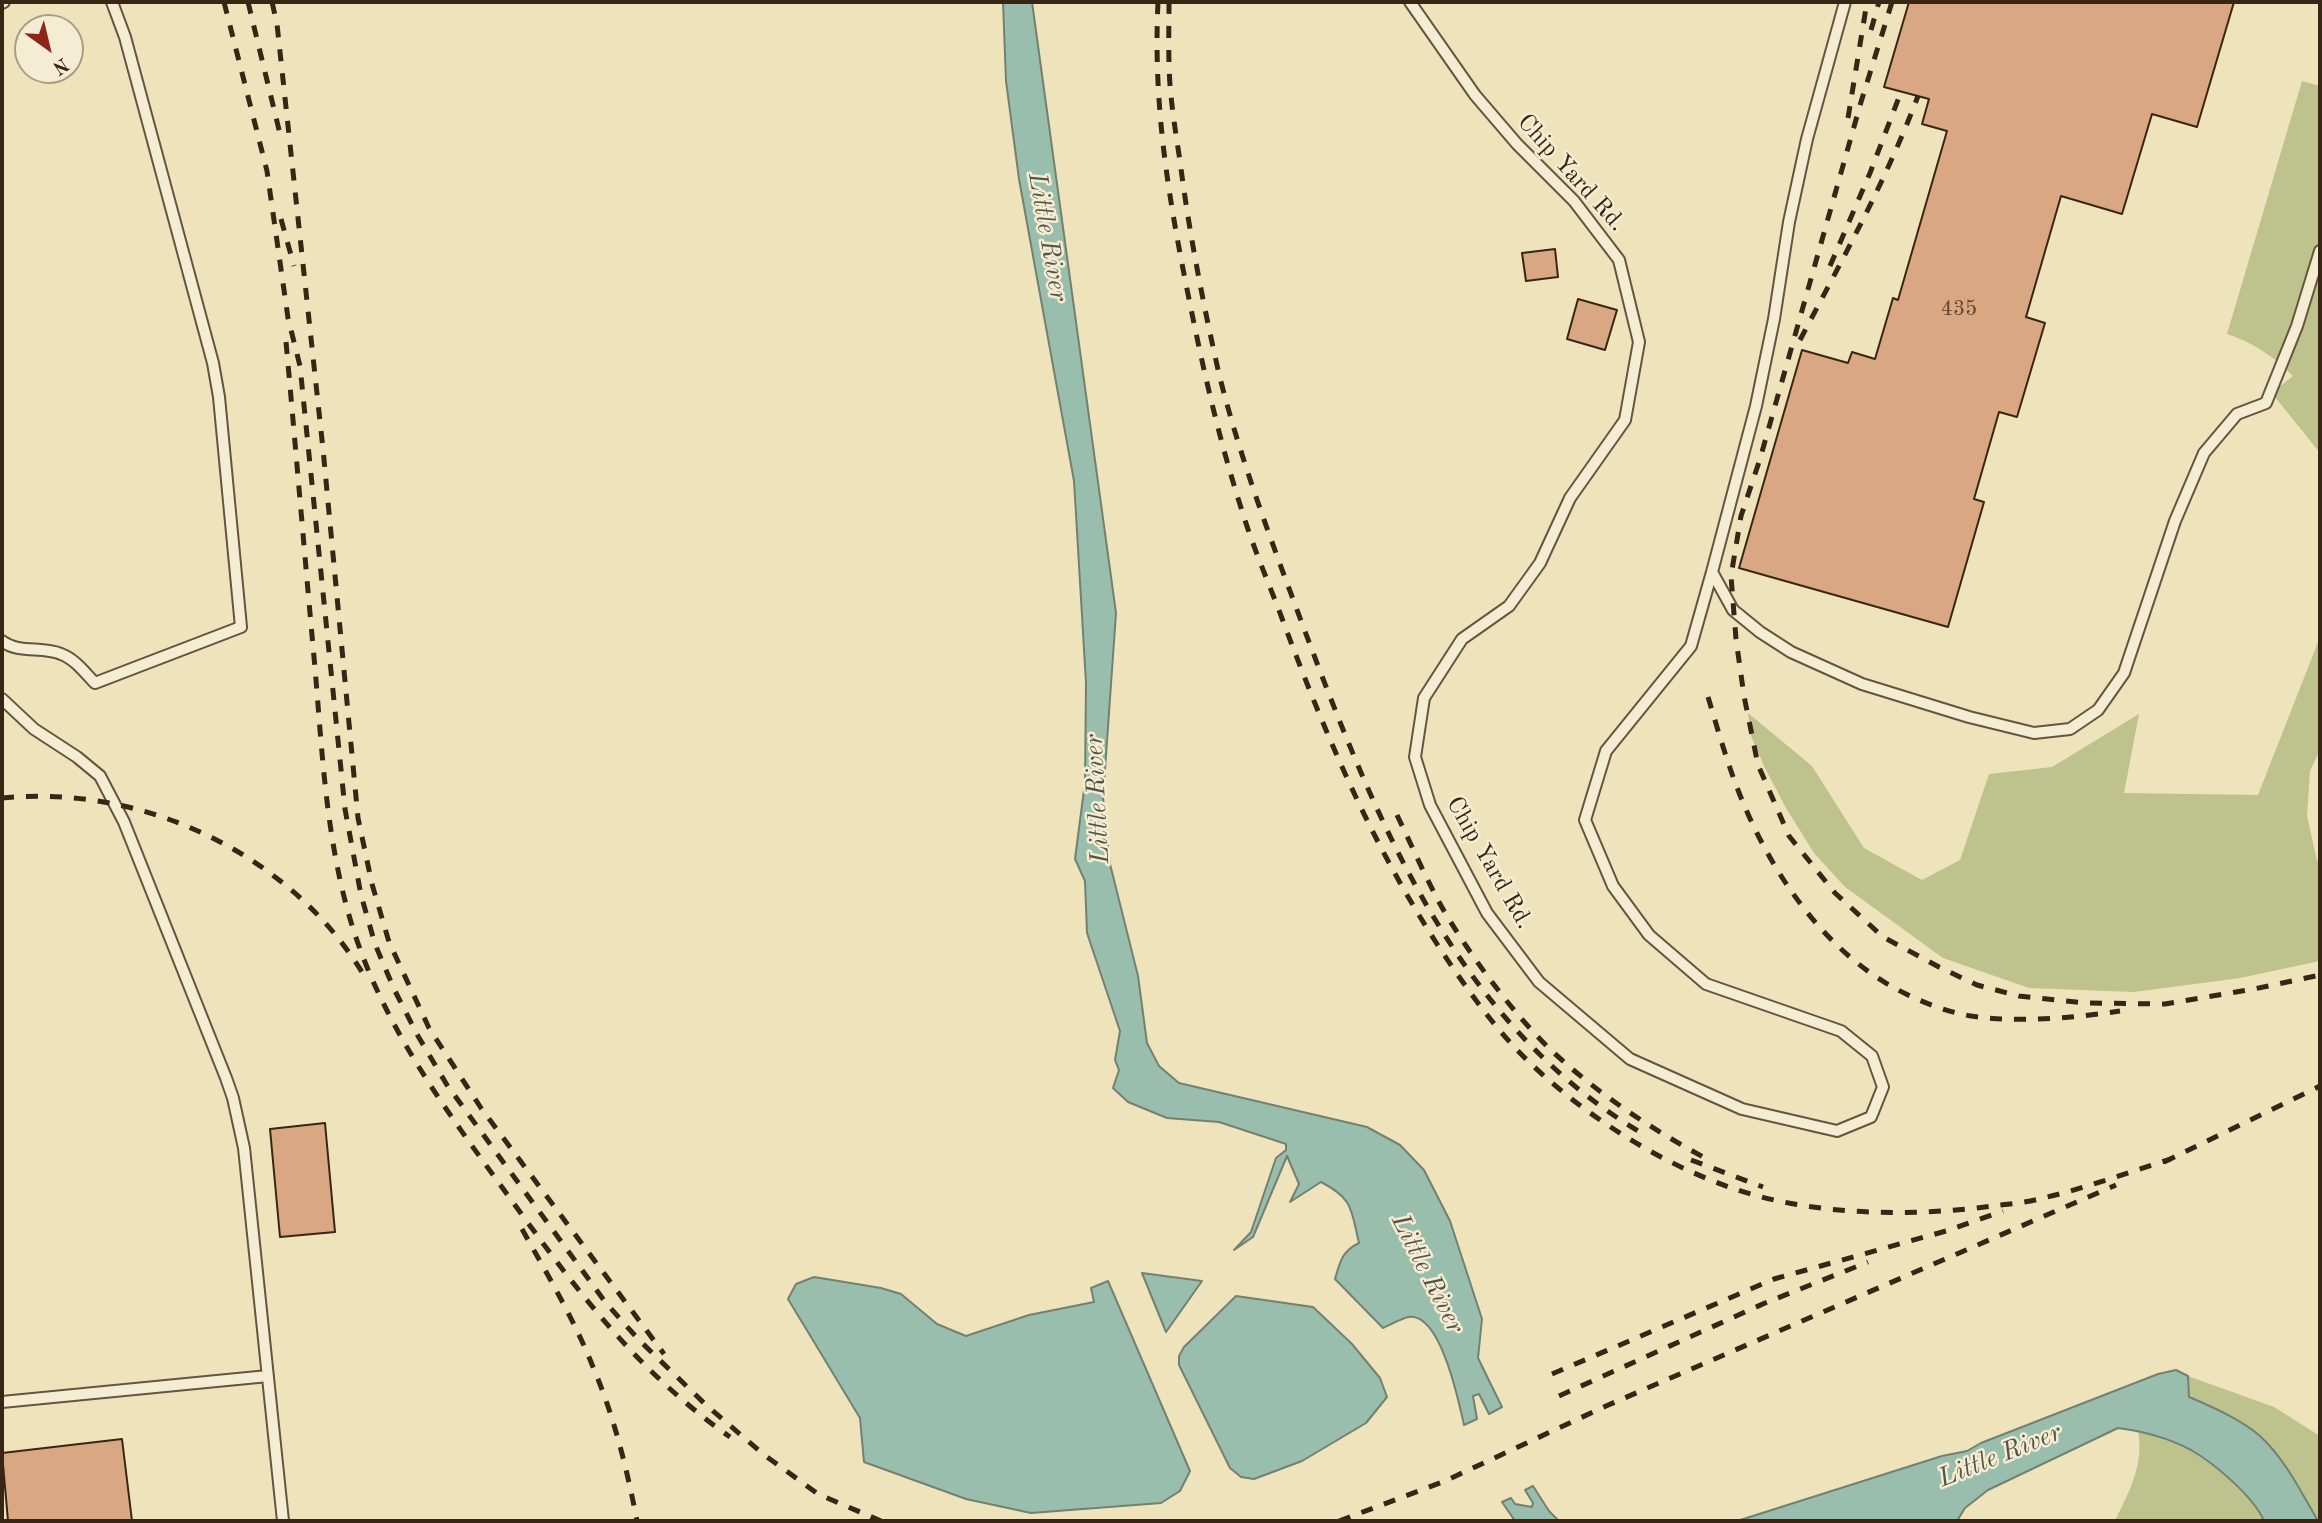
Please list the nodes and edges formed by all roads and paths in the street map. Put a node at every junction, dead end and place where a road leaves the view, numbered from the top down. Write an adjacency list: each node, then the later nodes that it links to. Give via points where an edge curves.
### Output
1 (112, 2): 6 (lane, via 213,363 241,627 95,683 61,654 14,648)
2 (1409, 2): 5 (lane, Chip Yard Rd., via 1475,95 1574,201 1619,260 1639,342 1625,420 1570,498 1540,563 1509,606 1462,639 1424,698 1415,757 1430,805 1488,913 1539,982 1630,1059 1742,1109 1837,1130 1871,1117 1883,1087 1872,1056 1841,1031 1706,984 1649,935 1627,906 1613,886 1585,820 1606,751 1691,646)
3 (1845, 2): 5 (lane, Chip Yard Rd., via 1807,139 1756,406)
4 (2320, 251): 5 (lane, via 2266,403 2237,414 2203,453 2124,673 2098,710 2070,729 2034,733 1862,684 1791,652 1760,632 1733,610)
5 (1712, 572)
6 (2, 640)
7 (2, 699): 8 (lane, via 34,729 90,766 107,786 221,1066 244,1148)
8 (268, 1376): 9 (lane); 10 (lane)
9 (2, 1402)
10 (283, 1521)

